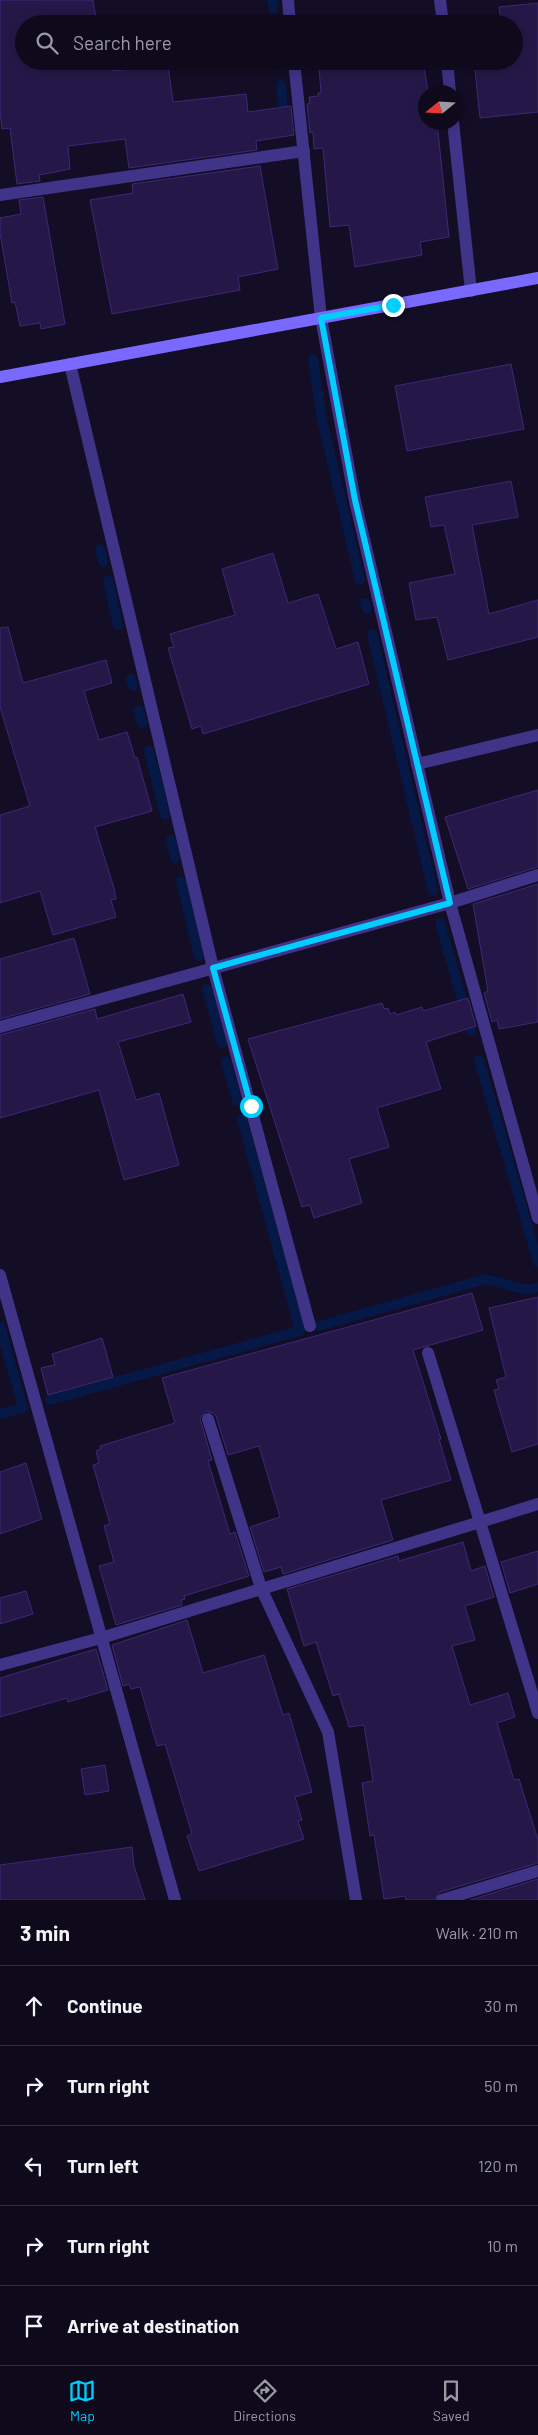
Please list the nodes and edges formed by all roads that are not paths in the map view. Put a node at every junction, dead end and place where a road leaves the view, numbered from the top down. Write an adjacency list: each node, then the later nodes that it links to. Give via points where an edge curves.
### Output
1 (288, 0): 3 (street)
2 (440, 0): 4 (street)
3 (289, 15)
4 (441, 15)
5 (295, 70): 9 (street)
6 (447, 70): 7 (street)
7 (449, 85)
8 (454, 130): 12 (street)
9 (304, 151): 10 (street); 13 (street)
10 (0, 195)
11 (538, 278): 12 (street)
12 (471, 290): 13 (street)
13 (321, 318): 14 (street); 17 (street, via 355,500)
14 (70, 364): 15 (street); 20 (street)
15 (0, 377)
16 (538, 735): 17 (street)
17 (417, 764): 19 (street)
18 (538, 875): 19 (street)
19 (450, 903): 20 (street); 22 (street)
20 (213, 968): 21 (street); 24 (street)
21 (0, 1027)
22 (538, 1218)
23 (0, 1275): 30 (street)
24 (310, 1326)
25 (428, 1353): 28 (street)
26 (208, 1419): 29 (street)
27 (538, 1504): 28 (street)
28 (480, 1522): 29 (street); 32 (street)
29 (261, 1588): 30 (street); 35 (street, via 328,1732)
30 (101, 1638): 31 (street); 34 (street)
31 (0, 1665)
32 (538, 1713)
33 (538, 1872): 36 (street)
34 (175, 1900)
35 (356, 1900)
36 (442, 1900)

